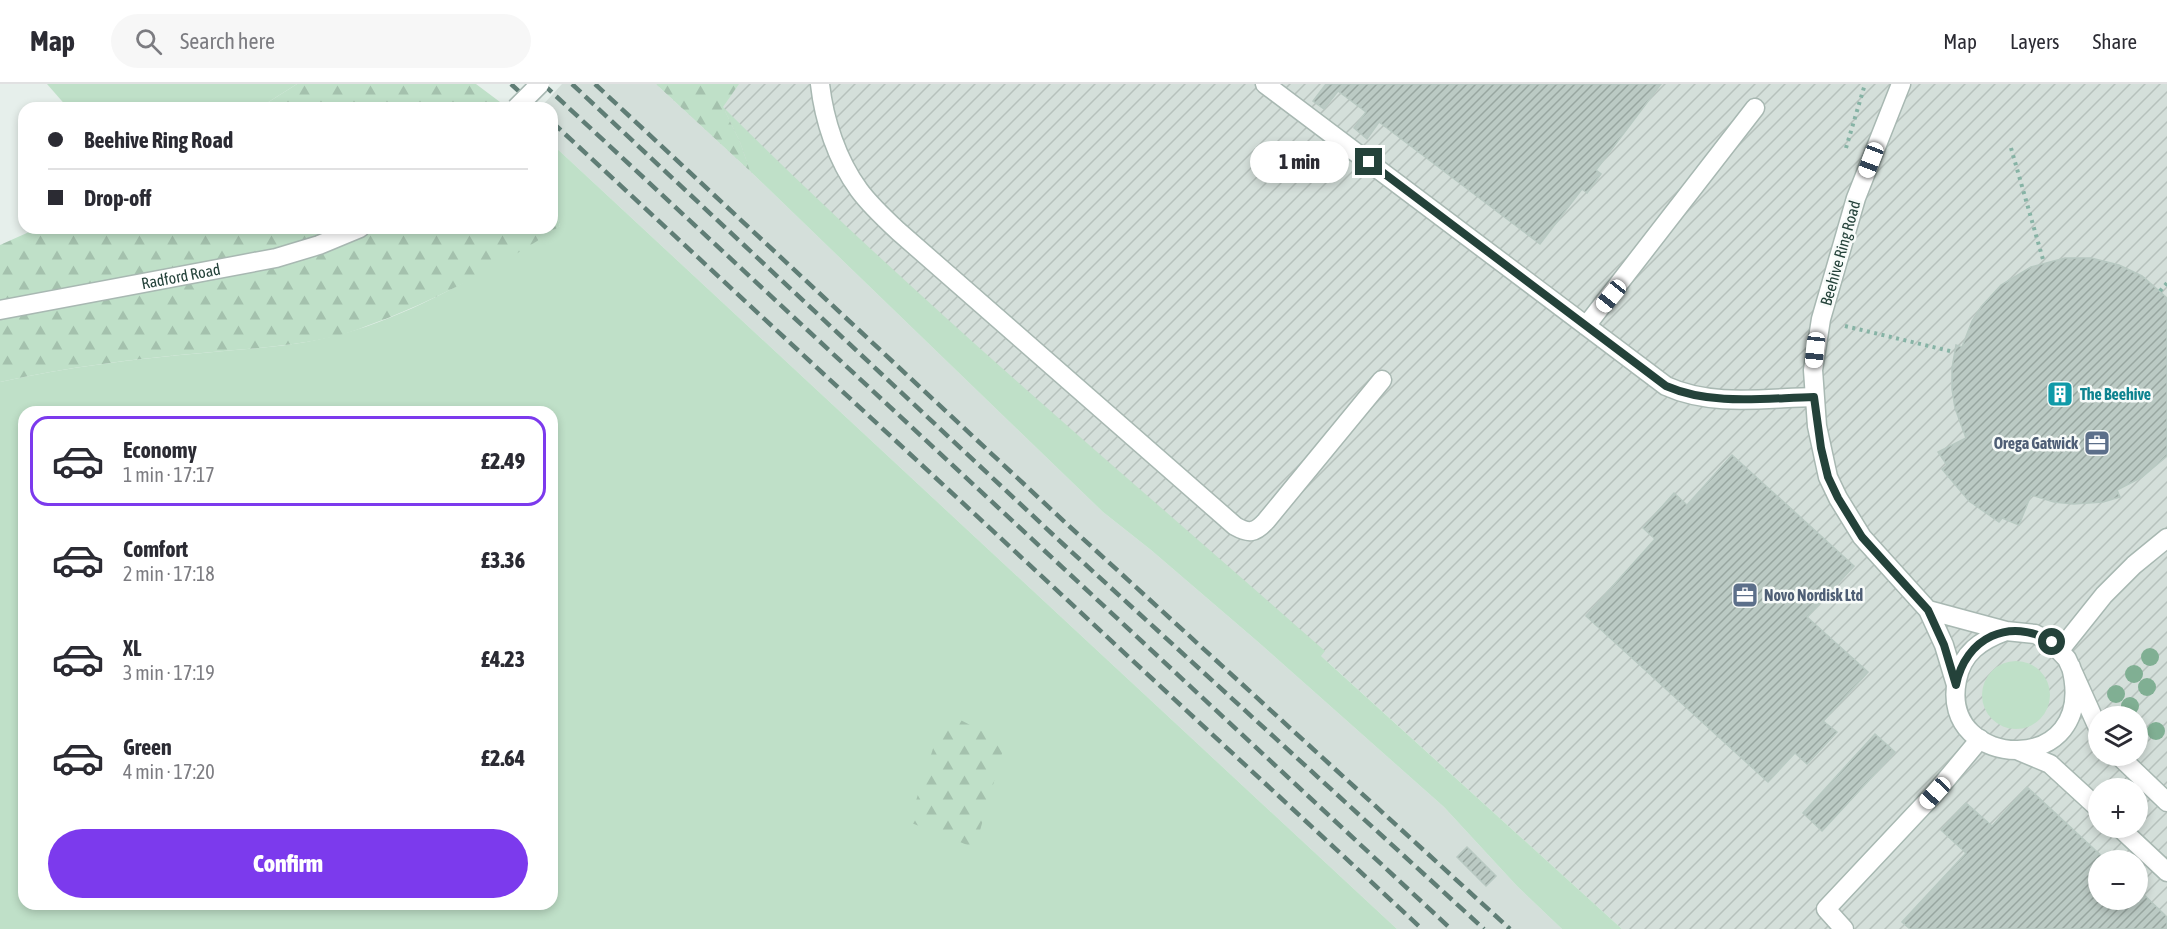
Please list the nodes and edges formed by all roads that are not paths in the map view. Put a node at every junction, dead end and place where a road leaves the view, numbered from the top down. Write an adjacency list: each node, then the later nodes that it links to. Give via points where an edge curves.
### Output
1 (540, 84): 5 (street, bridge)
2 (820, 84): 10 (street, via 826,118 844,164 873,207 1244,531 1256,531 1266,521)
3 (1265, 84): 9 (street)
4 (1901, 84): 11 (street, Beehive Ring Road, via 1856,198 1821,319 1813,370)
5 (522, 102)
6 (1755, 108): 9 (street)
7 (345, 234): 8 (street, Radford Road, via 276,258)
8 (0, 310)
9 (1586, 326): 11 (street, via 1666,386 1702,398)
10 (1382, 380)
11 (1814, 397): 13 (street, Beehive Ring Road, via 1821,448 1838,498 1862,537)
12 (2167, 538): 15 (street, via 2111,587)
13 (1928, 610): 14 (street); 17 (street, Beehive Ring Road)
14 (2006, 632): 15 (street, via 2035,634); 17 (street, Beehive Ring Road, via 1972,650 1961,666)
15 (2060, 650): 16 (street)
16 (2071, 667): 18 (street); 20 (street, via 2076,695 2067,722 2045,743)
17 (1956, 685): 19 (street, Beehive Ring Road, via 1960,714)
18 (2088, 706)
19 (1980, 739): 20 (street, Beehive Ring Road, via 1998,749); 26 (street, via 1826,909)
20 (2019, 751): 22 (street, Beehive Ring Road, via 2050,764)
21 (2129, 766): 23 (street)
22 (2088, 799)
23 (2167, 802)
24 (2131, 838): 25 (street)
25 (2167, 872)
26 (1844, 929)

